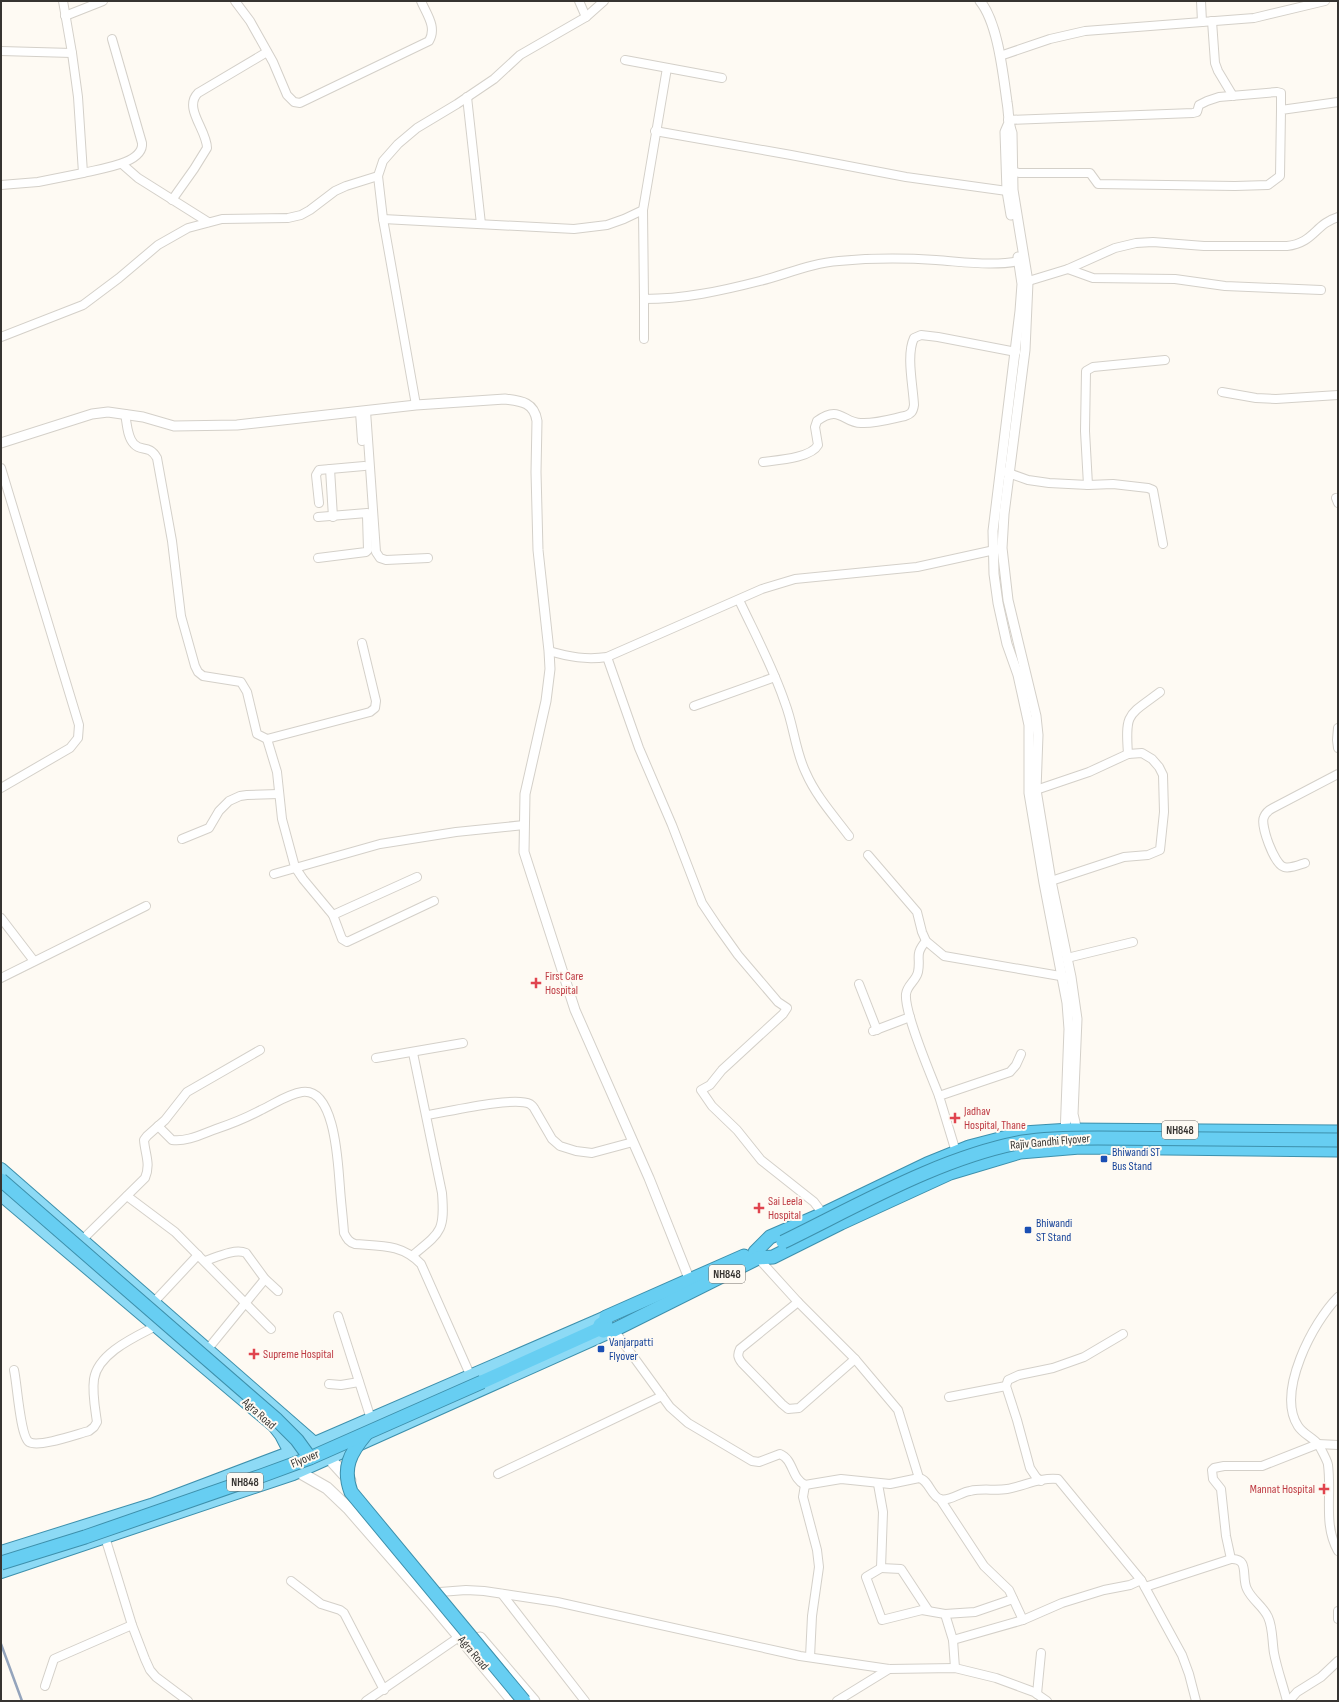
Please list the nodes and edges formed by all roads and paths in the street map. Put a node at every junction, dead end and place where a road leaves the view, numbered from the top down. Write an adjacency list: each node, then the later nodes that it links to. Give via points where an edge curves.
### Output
1 (63, 1): 10 (street)
2 (103, 1): 10 (street)
3 (235, 1): 16 (street, via 250,21)
4 (421, 1): 16 (street, via 432,25 433,34 429,42 305,101 294,102 287,95)
5 (579, 1): 11 (street)
6 (604, 1): 11 (street)
7 (980, 1): 18 (street, via 988,12)
8 (1201, 1): 13 (street)
9 (1325, 1): 12 (street, via 1254,18)
10 (65, 16): 17 (street)
11 (586, 17): 23 (street, via 520,55 494,79)
12 (1212, 21): 13 (street); 22 (street, via 1215,63)
13 (1202, 22): 18 (street, via 1085,31 1050,39)
14 (112, 39): 28 (street, via 142,143 139,154)
15 (1, 51): 17 (street)
16 (267, 52): 34 (street, via 193,98 194,112 205,135 207,148)
17 (72, 53): 30 (street)
18 (1000, 56): 26 (street)
19 (625, 60): 20 (street)
20 (668, 68): 21 (street); 27 (street)
21 (722, 78)
22 (1234, 96): 25 (street, via 1281,93); 26 (street, via 1207,101 1199,105 1197,112 1193,113)
23 (467, 97): 31 (street, via 412,132 383,161); 39 (street)
24 (1338, 102): 25 (street)
25 (1281, 110): 29 (street, via 1280,176 1268,185 1098,184 1090,173)
26 (1008, 123): 29 (street, via 1012,133)
27 (656, 131): 33 (street, via 906,177); 35 (street)
28 (122, 164): 30 (street); 34 (street, via 131,173)
29 (1010, 170): 33 (street); 40 (street)
30 (83, 173): 32 (street, via 38,182)
31 (378, 176): 37 (street); 38 (street, via 335,191 301,215 288,218 238,218)
32 (1, 184)
33 (1007, 192): 40 (street)
34 (172, 200): 38 (street)
35 (643, 210): 39 (street, via 607,225 574,229); 44 (street)
36 (1338, 217): 41 (street, via 1328,220 1308,240 1298,245 1204,246 1153,242 1115,248)
37 (383, 219): 39 (street); 51 (street)
38 (208, 222): 45 (street, via 188,228 158,245 83,305)
39 (481, 224)
40 (1022, 261): 42 (street); 44 (street, via 987,263 907,258 840,260 688,297)
41 (1068, 270): 42 (street); 43 (street, via 1093,278 1175,279 1225,286)
42 (1025, 283): 47 (street); 60 (street, via 1026,350)
43 (1321, 290)
44 (644, 299): 46 (street)
45 (1, 337)
46 (644, 339)
47 (1016, 352): 55 (street, via 921,335 914,338 911,345 914,410 910,414 865,423 853,422 841,414 826,416 817,421 815,426 818,445 816,449 804,455); 59 (street)
48 (1165, 360): 61 (street, via 1093,367 1086,371 1085,431)
49 (1222, 392): 50 (street, via 1276,399)
50 (1338, 395)
51 (416, 405): 52 (street); 74 (street, via 505,399 519,400 530,405 535,412 538,550)
52 (363, 411): 53 (street, via 229,425 174,426 143,416); 56 (street); 69 (street, via 376,552 380,558 386,560)
53 (125, 414): 54 (street, via 92,414); 80 (street, via 128,432 134,444 150,450 157,458 172,541 181,616 195,666 204,676 241,682 247,692 257,734)
54 (1, 443)
55 (763, 462)
56 (364, 466): 58 (street); 63 (street)
57 (1, 468): 84 (street, via 78,725 78,738 70,748)
58 (330, 469): 62 (street, via 317,472); 64 (street)
59 (1001, 470): 60 (street); 67 (street, via 993,531)
60 (1010, 474): 61 (street, via 1041,482); 67 (street)
61 (1088, 485): 66 (street, via 1113,484 1153,490)
62 (319, 503)
63 (367, 513): 64 (street); 68 (street, via 366,552)
64 (333, 516): 65 (street)
65 (318, 518)
66 (1163, 544)
67 (997, 549): 70 (street, via 917,567 795,579 762,589); 71 (street); 72 (street)
68 (318, 558)
69 (428, 558)
70 (739, 600): 75 (street); 76 (street)
71 (1009, 605): 72 (street); 85 (street, via 1036,716 1038,735)
72 (999, 608): 85 (street, via 1007,644 1018,675 1028,725)
73 (362, 643): 80 (street, via 376,701 375,708 370,712)
74 (549, 651): 75 (street, via 583,659); 87 (street, via 550,669 546,700 525,794)
75 (607, 657): 130 (street, via 639,748 702,903 738,955 778,1002 787,1008 722,1070 710,1085 701,1090 712,1106 737,1130 762,1160 814,1202)
76 (775, 677): 78 (street); 88 (street, via 788,710 806,773)
77 (1160, 692): 82 (street, via 1135,710 1128,719)
78 (694, 706)
79 (1338, 728): 81 (street)
80 (267, 738): 86 (street, via 277,772)
81 (1338, 748)
82 (1128, 754): 85 (street, via 1089,772); 95 (street, via 1142,753 1152,759 1163,775 1164,812 1160,850 1148,855 1124,857 1089,867)
83 (1338, 774): 91 (street, via 1273,808 1264,817 1264,828 1279,864 1289,868)
84 (1, 788)
85 (1033, 791): 95 (street)
86 (279, 794): 89 (street, via 235,798 219,811 210,828); 92 (street, via 282,819)
87 (524, 825): 92 (street, via 380,844); 119 (street, via 524,852 531,879 575,1010)
88 (849, 836)
89 (182, 839)
90 (868, 855): 100 (street, via 917,912)
91 (1305, 863)
92 (295, 867): 93 (street); 98 (street)
93 (274, 874)
94 (417, 877): 98 (street)
95 (1048, 882): 102 (street); 104 (street)
96 (434, 901): 98 (street, via 347,942 342,939)
97 (146, 906): 103 (street)
98 (333, 915)
99 (1, 918): 103 (street)
100 (926, 941): 104 (street, via 944,956); 107 (street, via 919,951 917,976 906,993)
101 (1133, 942): 102 (street)
102 (1067, 958): 104 (street)
103 (34, 961): 105 (street)
104 (1067, 977): 116 (street); 116 (street, via 1077,1019 1074,1120)
105 (1, 978)
106 (858, 984): 107 (street, via 875,1030)
107 (910, 1017): 113 (street)
108 (463, 1043): 110 (street)
109 (260, 1050): 115 (street, via 187,1092)
110 (413, 1053): 112 (street); 114 (street)
111 (1021, 1054): 113 (street, via 1010,1072)
112 (376, 1058)
113 (939, 1096): 123 (street)
114 (427, 1115): 119 (street, via 487,1104 523,1103 534,1108 552,1139 560,1146 592,1153); 134 (street, via 444,1215 439,1232)
115 (158, 1126): 128 (street, via 144,1140 149,1162 145,1178); 134 (street, via 172,1140 185,1140 236,1122 293,1094 308,1091 314,1094 328,1112 333,1128 346,1238 355,1244 392,1247)
116 (1071, 1130): 117 (highway, NH848); 120 (street); 121 (street); 123 (highway, NH848, via 1023,1133)
117 (1338, 1132)
118 (1338, 1140): 132 (highway, Rajiv Gandhi Flyover, bridge, via 1063,1138 1023,1142 992,1149 934,1169 783,1242 772,1244)
119 (633, 1142): 137 (street)
120 (1080, 1147): 121 (highway, NH848); 122 (highway, NH848)
121 (1066, 1148): 129 (highway, NH848, via 1020,1152 971,1166)
122 (1338, 1150)
123 (956, 1152): 126 (highway, NH848)
124 (1, 1169): 131 (main road, Agra Road)
125 (1, 1180): 164 (highway, bridge, via 277,1420)
126 (881, 1185): 129 (street); 130 (highway, NH848)
127 (1, 1195): 144 (main road, Agra Road)
128 (127, 1196): 131 (street); 133 (street, via 164,1222)
129 (889, 1201): 132 (highway, NH848, via 773,1257)
130 (823, 1214): 132 (highway, NH848, via 770,1237)
131 (82, 1240): 140 (main road, Agra Road)
132 (762, 1252): 137 (highway, NH848); 142 (street)
133 (198, 1255): 135 (street); 140 (street)
134 (413, 1255): 151 (street, via 427,1274)
135 (205, 1261): 136 (street, via 242,1251 250,1257); 141 (street)
136 (265, 1279): 138 (street); 141 (street)
137 (692, 1285): 145 (highway, NH848)
138 (278, 1291)
139 (1338, 1297): 161 (street, via 1323,1314 1307,1345 1294,1376 1290,1399 1291,1412 1297,1425)
140 (154, 1302): 148 (main road, Agra Road)
141 (245, 1302): 146 (street); 148 (street)
142 (798, 1302): 149 (street); 149 (street, via 740,1349 738,1354 738,1359 782,1404 788,1409 799,1408)
143 (338, 1316): 152 (street)
144 (156, 1326): 150 (street, via 117,1348 96,1370 94,1380 97,1422 89,1430 39,1443 28,1442 19,1410); 163 (main road, Agra Road, via 274,1426)
145 (606, 1327): 151 (main road); 155 (main road); 156 (street); 159 (highway, Flyover / NH848, bridge)
146 (271, 1329)
147 (1123, 1334): 154 (street, via 1075,1361 1012,1377)
148 (207, 1350): 160 (main road, Agra Road)
149 (855, 1359): 168 (street, via 898,1410)
150 (14, 1370)
151 (471, 1377): 155 (street); 158 (main road)
152 (359, 1382): 153 (street); 158 (street)
153 (329, 1384)
154 (1006, 1386): 157 (street); 169 (street, via 1030,1468)
155 (478, 1391): 165 (main road)
156 (662, 1396): 167 (street); 171 (street, via 676,1414 688,1423 752,1461 759,1462 780,1454 785,1456 800,1483)
157 (949, 1397)
158 (371, 1420): 160 (main road)
159 (367, 1433): 164 (highway, Flyover / NH848, bridge); 205 (highway, bridge, via 354,1450 348,1464 346,1473 351,1492)
160 (315, 1443): 163 (main road); 165 (main road, Agra Road)
161 (1318, 1444): 162 (street); 174 (street, via 1328,1463 1330,1532); 176 (street, via 1262,1466 1224,1466 1212,1470 1213,1479 1221,1490)
162 (1338, 1445)
163 (291, 1452): 166 (main road, Agra Road); 175 (main road, via 152,1505)
164 (310, 1458): 177 (highway, Flyover / NH848, bridge)
165 (329, 1458): 166 (main road); 182 (main road, Agra Road)
166 (299, 1472): 173 (main road); 185 (main road, Agra Road, via 327,1488 348,1508)
167 (498, 1474)
168 (919, 1478): 170 (street); 172 (street, via 924,1480)
169 (1041, 1480): 172 (street, via 1006,1489 970,1491); 181 (street, via 1058,1479)
170 (878, 1484): 171 (street, via 841,1479); 178 (street, via 883,1512)
171 (805, 1485): 195 (street, via 803,1497 819,1567 812,1616)
172 (940, 1499): 184 (street, via 984,1566 1005,1584)
173 (105, 1537): 179 (main road); 191 (street)
174 (1338, 1551)
175 (1, 1552)
176 (1230, 1559): 181 (street); 211 (street, via 1237,1559 1242,1564 1248,1590 1268,1617 1275,1659)
177 (1, 1563)
178 (881, 1568): 186 (street, via 901,1570); 186 (street, via 866,1577 882,1620)
179 (1, 1572)
180 (291, 1580): 200 (street, via 322,1604 344,1613)
181 (1143, 1584): 190 (street, via 1062,1603); 210 (street, via 1182,1655)
182 (440, 1592): 183 (street, via 466,1590); 185 (street); 206 (main road, Agra Road)
183 (502, 1594): 195 (street, via 579,1606); 207 (street)
184 (1013, 1599): 188 (street, via 975,1612); 190 (street)
185 (431, 1603): 192 (main road, Agra Road)
186 (928, 1610): 188 (street)
187 (1338, 1611): 189 (street)
188 (945, 1614): 193 (street)
189 (1338, 1619)
190 (1023, 1620): 193 (street)
191 (132, 1625): 199 (street, via 54,1659); 202 (street, via 150,1670)
192 (460, 1637): 200 (street); 204 (main road, Agra Road)
193 (953, 1640): 197 (street)
194 (1041, 1653): 201 (street)
195 (810, 1657): 198 (street)
196 (1338, 1661): 211 (street)
197 (955, 1668): 198 (street); 201 (street, via 996,1678)
198 (889, 1669): 208 (street)
199 (45, 1686)
200 (384, 1690): 203 (street)
201 (1037, 1694): 209 (street)
202 (188, 1701)
203 (366, 1701)
204 (513, 1701)
205 (524, 1701)
206 (534, 1701)
207 (585, 1701)
208 (837, 1701)
209 (1047, 1701)
210 (1196, 1701)
211 (1288, 1701)

